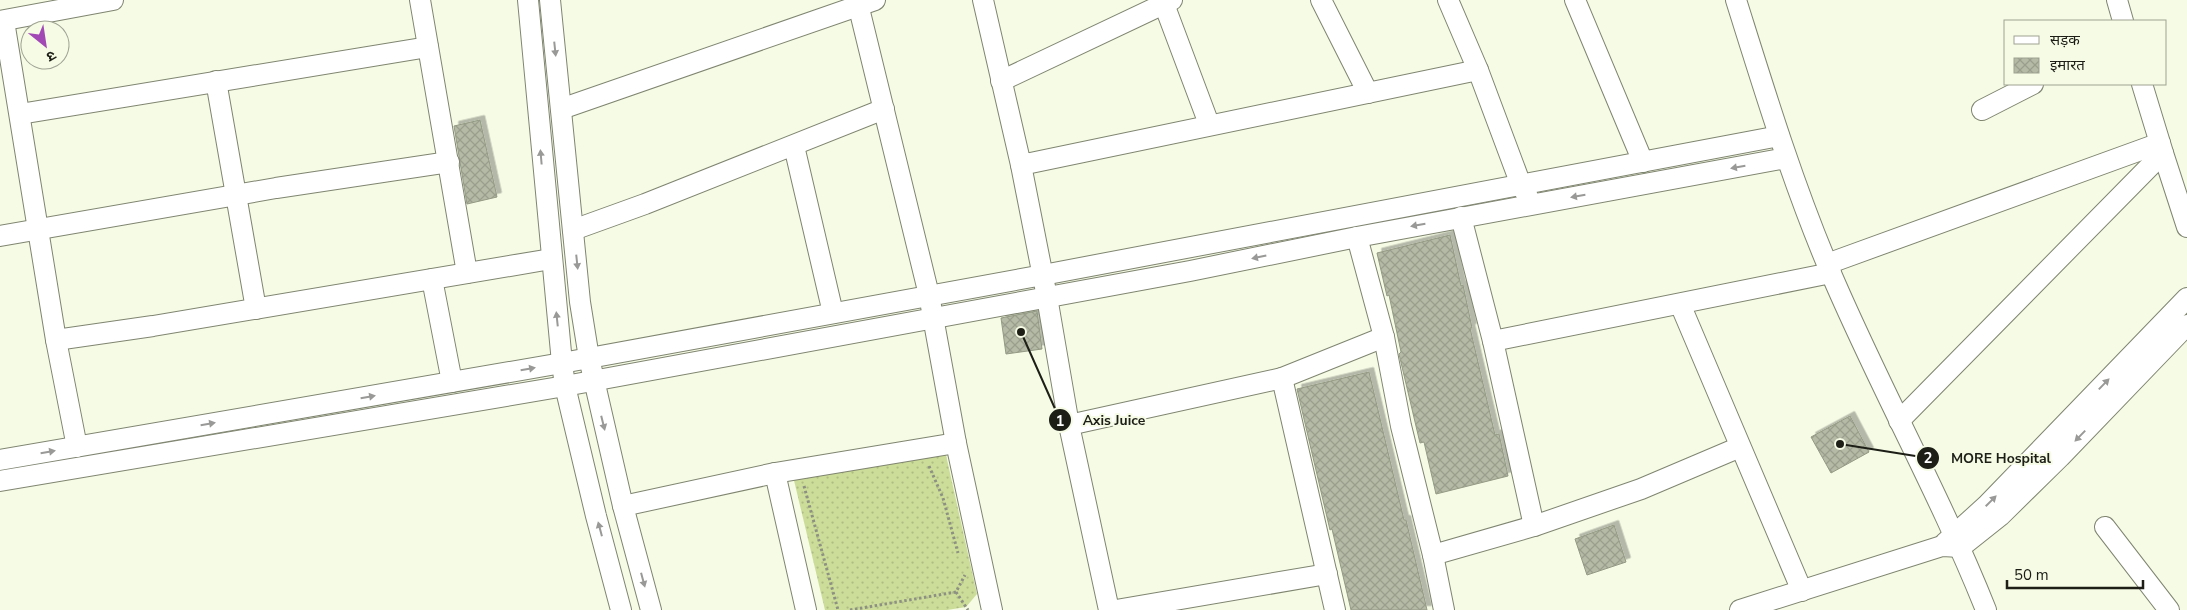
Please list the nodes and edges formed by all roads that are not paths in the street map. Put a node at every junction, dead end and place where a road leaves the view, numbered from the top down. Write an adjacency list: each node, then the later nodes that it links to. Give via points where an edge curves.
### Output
1 (113, 0): 14 (street)
2 (420, 0): 15 (street)
3 (528, 0): 43 (street, one-way to 3)
4 (550, 0): 22 (street, one-way to 22)
5 (983, 0): 18 (street)
6 (1321, 0): 21 (street)
7 (1448, 0): 16 (street)
8 (1575, 0): 32 (street)
9 (1736, 0): 27 (street)
10 (2116, 0): 13 (street)
11 (864, 2): 22 (street); 23 (street)
12 (1168, 2): 18 (street); 26 (street)
13 (2123, 20)
14 (2, 21): 25 (street)
15 (428, 47): 17 (street); 31 (street)
16 (1478, 70): 21 (street); 34 (street)
17 (216, 81): 25 (street); 35 (street)
18 (1001, 81): 33 (street)
19 (2031, 85): 24 (street)
20 (2142, 85): 29 (street)
21 (1368, 93): 26 (street)
22 (561, 109): 40 (street)
23 (884, 110): 28 (street); 48 (street)
24 (1982, 110)
25 (20, 114): 39 (street)
26 (1209, 124): 33 (street)
27 (1778, 136): 30 (street); 32 (street)
28 (794, 146): 40 (street); 53 (street)
29 (2162, 148): 38 (street); 44 (street); 65 (street)
30 (1786, 158): 36 (street, one-way to 36); 44 (street)
31 (449, 162): 35 (street); 45 (street)
32 (1643, 162): 34 (street)
33 (1021, 165): 46 (street)
34 (1521, 185): 36 (street); 46 (street)
35 (236, 195): 39 (street); 52 (street)
36 (1532, 204): 37 (street)
37 (1461, 217): 42 (street, one-way to 42); 58 (street)
38 (2187, 227)
39 (39, 229): 41 (street); 57 (street)
40 (573, 230): 59 (street, one-way to 59)
41 (0, 236)
42 (1357, 237): 49 (street, one-way to 49); 56 (street)
43 (551, 259): 45 (street); 60 (street, one-way to 43)
44 (1829, 269): 51 (street); 65 (street)
45 (467, 273): 47 (street)
46 (1042, 275): 48 (street); 49 (street)
47 (432, 279): 52 (street); 63 (street)
48 (929, 296): 53 (street); 54 (street)
49 (1047, 297): 54 (street); 66 (street)
50 (2187, 298): 76 (street, one-way to 50)
51 (1680, 304): 58 (street); 69 (street)
52 (256, 309): 57 (street)
53 (833, 313): 59 (street)
54 (933, 317): 62 (street); 67 (street)
55 (2187, 325): 76 (street, one-way to 76, via 2000,516)
56 (1384, 337): 61 (street); 77 (street, via 1401,426)
57 (56, 340): 68 (street)
58 (1493, 341): 74 (street)
59 (589, 358): 60 (street); 62 (street)
60 (562, 363): 63 (street, one-way to 60); 64 (street)
61 (1282, 378): 66 (street); 78 (street)
62 (593, 380): 64 (street); 73 (street, one-way to 73)
63 (452, 382): 68 (street, one-way to 63)
64 (565, 386): 72 (street); 80 (street, one-way to 64)
65 (1899, 421): 76 (street)
66 (1069, 425): 84 (street)
67 (956, 443): 71 (street); 83 (street)
68 (77, 447): 70 (street, one-way to 68)
69 (1740, 448): 74 (street, via 1641,489); 79 (street)
70 (0, 460)
71 (775, 473): 73 (street); 82 (street)
72 (0, 482)
73 (623, 506): 81 (street, one-way to 81)
74 (1534, 526): 77 (street)
75 (2105, 527): 90 (street)
76 (1952, 542): 79 (street); 89 (street)
77 (1433, 554): 87 (street)
78 (1326, 574): 85 (street); 86 (street)
79 (1802, 591): 88 (street)
80 (621, 610)
81 (651, 610)
82 (806, 610)
83 (992, 610)
84 (1109, 610)
85 (1116, 610)
86 (1335, 610)
87 (1444, 610)
88 (1740, 610)
89 (1986, 610)
90 (2169, 610)

